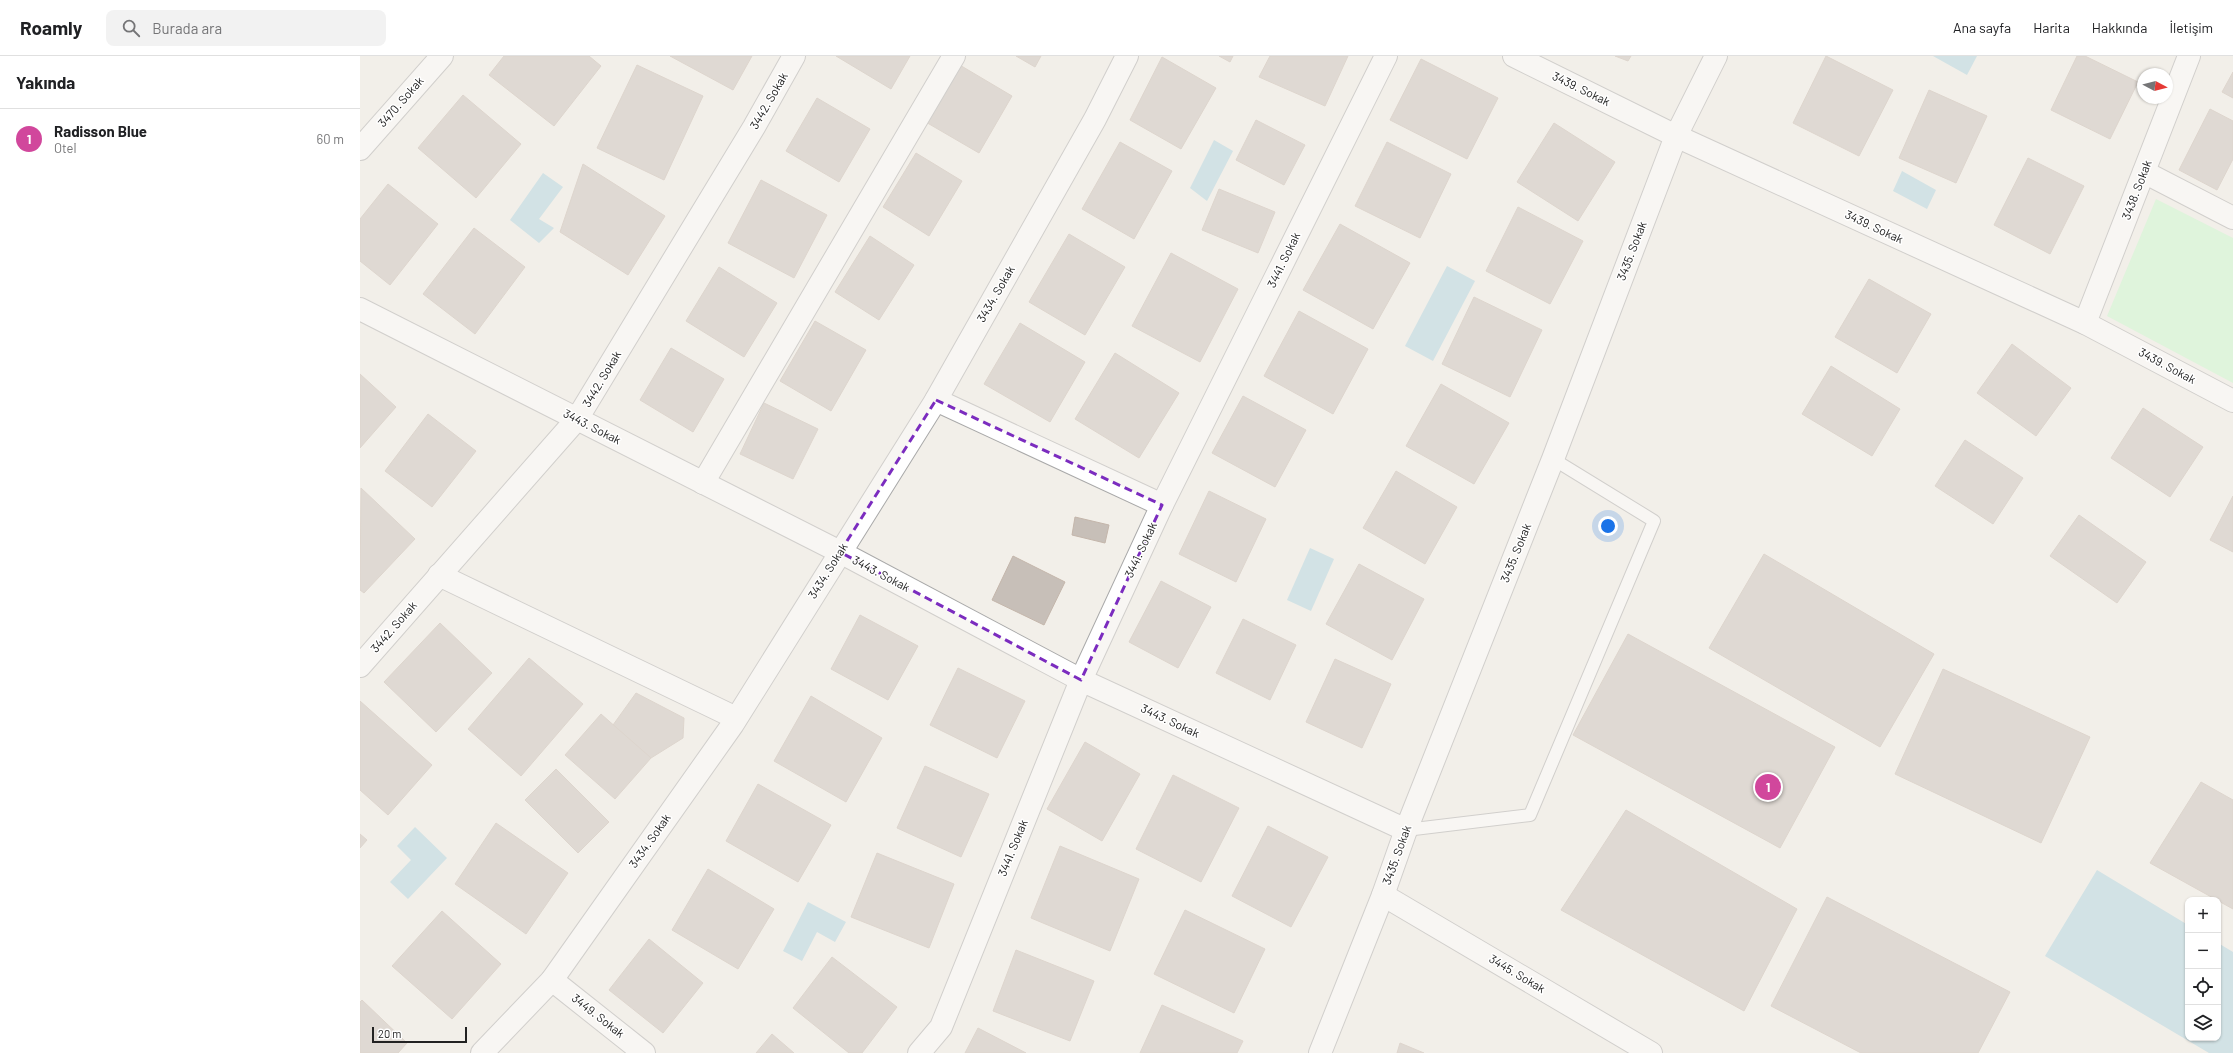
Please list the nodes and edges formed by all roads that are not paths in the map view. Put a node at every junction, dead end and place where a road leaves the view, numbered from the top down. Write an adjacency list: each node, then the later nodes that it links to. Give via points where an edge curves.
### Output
1 (442, 56): 10 (street, 3470. Sokak)
2 (794, 56): 17 (street, 3442. Sokak, via 754,127)
3 (954, 56): 19 (street)
4 (1126, 56): 15 (street, 3434. Sokak, via 1096,119)
5 (1386, 56): 20 (street, 3441. Sokak)
6 (1514, 56): 9 (street, 3439. Sokak)
7 (1716, 56): 9 (street, 3435. Sokak)
8 (2189, 56): 11 (street, 3438. Sokak)
9 (1676, 136): 14 (street, 3439. Sokak); 18 (street, 3435. Sokak)
10 (360, 149)
11 (2144, 172): 12 (street); 14 (street, 3438. Sokak)
12 (2233, 218)
13 (360, 309): 17 (street, 3443. Sokak)
14 (2085, 323): 16 (street, 3439. Sokak)
15 (936, 400): 20 (street); 21 (street, 3434. Sokak)
16 (2233, 401)
17 (577, 419): 19 (street, 3443. Sokak); 22 (street, 3442. Sokak)
18 (1553, 459): 26 (street, 3435. Sokak); 26 (lane, via 1654,521 1530,815)
19 (703, 483): 21 (street, 3443. Sokak)
20 (1162, 505): 24 (street, 3441. Sokak)
21 (840, 552): 24 (street, 3443. Sokak); 25 (street, 3434. Sokak)
22 (439, 575): 23 (street, 3442. Sokak); 25 (street)
23 (360, 666)
24 (1080, 680): 26 (street, 3443. Sokak); 31 (street, 3441. Sokak, via 941,1027)
25 (736, 718): 28 (street, 3434. Sokak)
26 (1406, 830): 27 (street, 3435. Sokak)
27 (1383, 894): 32 (street, 3435. Sokak); 33 (street, 3445. Sokak)
28 (552, 980): 29 (street, 3434. Sokak); 30 (street, 3449. Sokak)
29 (482, 1053)
30 (644, 1053)
31 (919, 1053)
32 (1320, 1053)
33 (1651, 1053)

